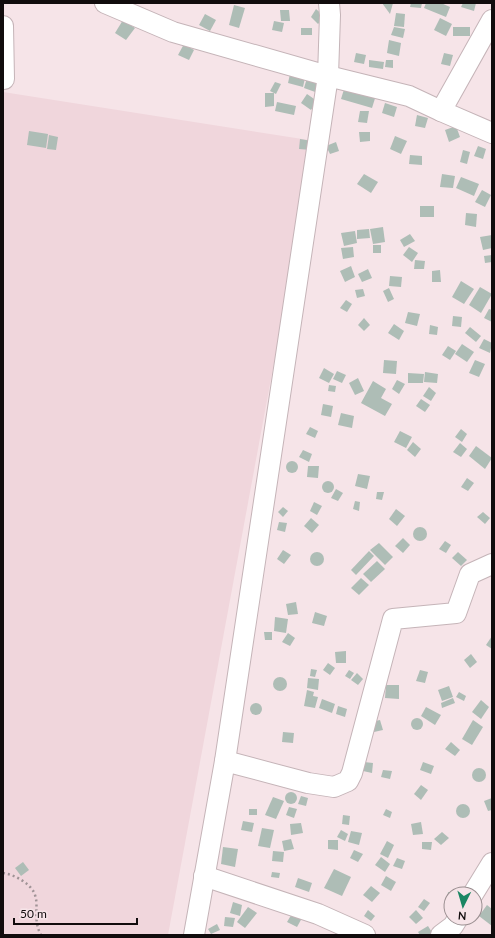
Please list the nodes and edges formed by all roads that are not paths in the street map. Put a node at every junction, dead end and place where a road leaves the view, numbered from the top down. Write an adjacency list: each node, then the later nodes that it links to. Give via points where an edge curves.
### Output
1 (105, 3): 5 (street, via 173,32)
2 (329, 3): 5 (street)
3 (492, 20): 7 (street)
4 (3, 26): 6 (street)
5 (328, 76): 7 (street, via 409,96); 10 (street)
6 (4, 79)
7 (441, 111): 8 (street)
8 (492, 133)
9 (492, 564): 10 (street, via 470,574 456,613 393,619 348,781 334,787 308,783)
10 (225, 761): 12 (street)
11 (492, 863): 13 (street)
12 (204, 876): 15 (street); 16 (street, via 318,914)
13 (478, 886)
14 (453, 926): 17 (street)
15 (194, 935)
16 (365, 935)
17 (441, 935)

